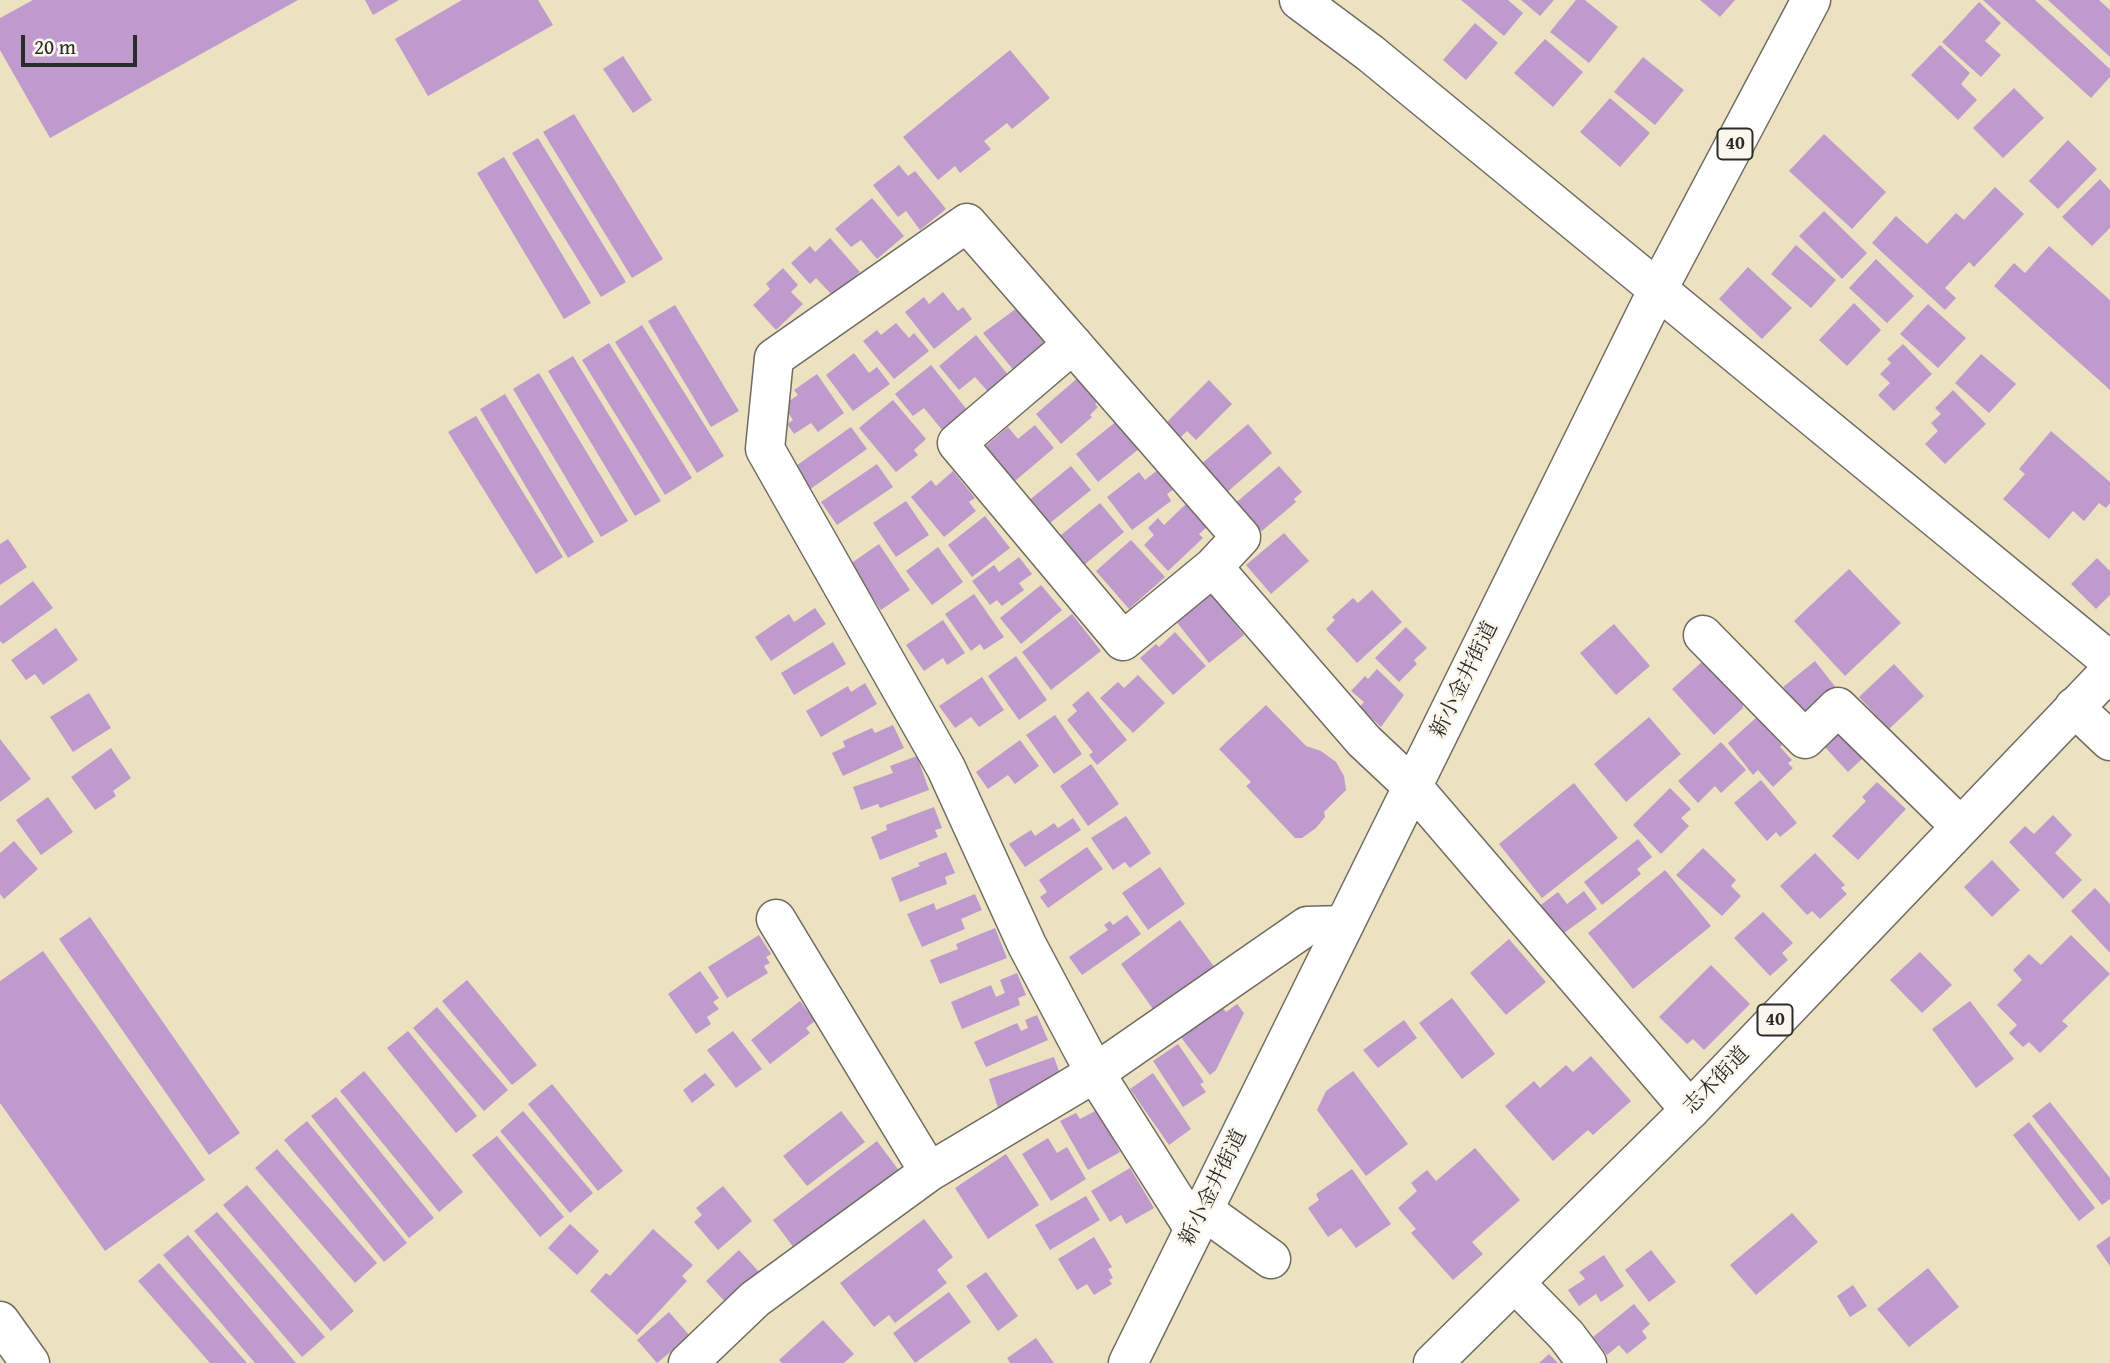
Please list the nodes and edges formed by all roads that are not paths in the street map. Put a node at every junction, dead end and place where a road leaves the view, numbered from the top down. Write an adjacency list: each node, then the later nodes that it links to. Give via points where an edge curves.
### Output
1 (1300, 0): 3 (street)
2 (1811, 0): 3 (street, 新小金井街道 / 40)
3 (1658, 289): 7 (street); 11 (street, 新小金井街道 / 40)
4 (1073, 344): 5 (street, via 1241,537); 5 (street, via 957,443 1123,641); 15 (street, via 967,223 774,358 765,449 946,768 1027,944)
5 (1213, 567): 11 (street, via 1364,741)
6 (1703, 635): 12 (street, via 1805,739 1838,706)
7 (2110, 661)
8 (2110, 671): 9 (street, 志木街道 / 40)
9 (2074, 707): 10 (street); 12 (street, 志木街道 / 40)
10 (2110, 741)
11 (1413, 787): 14 (street, 新小金井街道 / 40); 16 (street)
12 (1960, 827): 16 (street, 志木街道 / 40)
13 (776, 919): 17 (street)
14 (1344, 925): 15 (street, via 1307,926); 18 (street, 新小金井街道 / 40)
15 (1095, 1073): 17 (street); 18 (street)
16 (1690, 1110): 20 (street, 志木街道 / 40)
17 (929, 1172): 23 (street, via 755,1299)
18 (1199, 1220): 19 (street); 24 (street, 新小金井街道 / 40)
19 (1271, 1259)
20 (1515, 1283): 25 (street, 志木街道 / 40); 26 (street)
21 (0, 1321): 22 (street)
22 (30, 1363)
23 (688, 1363)
24 (1128, 1363)
25 (1433, 1363)
26 (1587, 1363)

